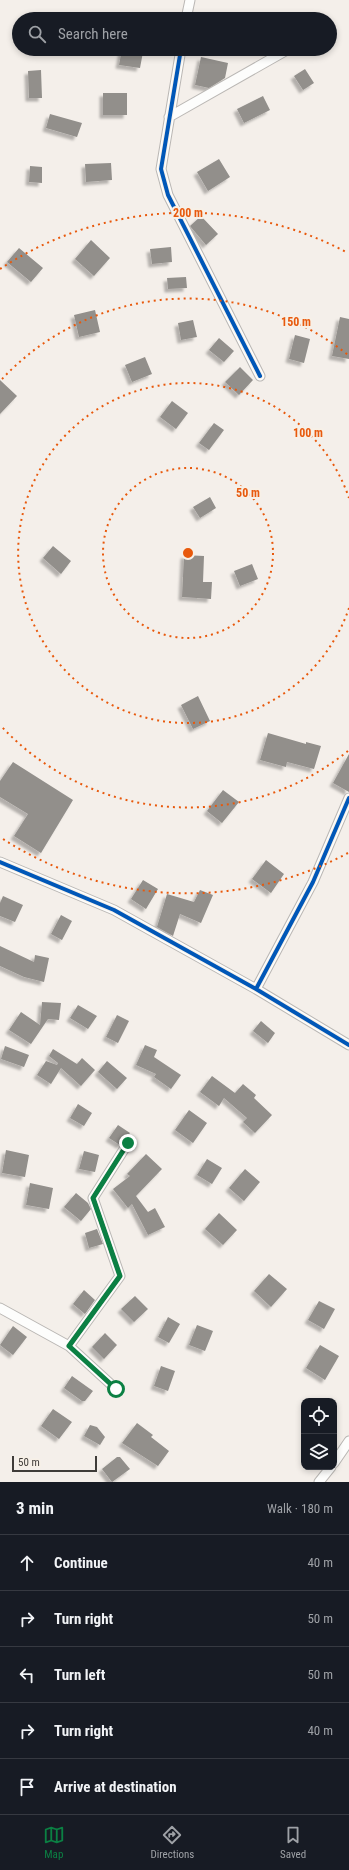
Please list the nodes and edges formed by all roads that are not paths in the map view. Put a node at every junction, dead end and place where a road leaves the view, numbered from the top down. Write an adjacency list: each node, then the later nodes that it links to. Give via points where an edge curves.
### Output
1 (190, 0): 2 (street)
2 (187, 12)
3 (180, 56): 5 (street)
4 (278, 56): 5 (street)
5 (169, 118): 6 (street, via 161,169 168,195)
6 (260, 376)
7 (349, 798): 9 (street, via 313,882)
8 (0, 862): 9 (street, via 114,910)
9 (256, 989): 10 (street)
10 (349, 1045)
11 (128, 1143): 13 (street, via 93,1198 120,1276)
12 (0, 1308): 13 (street)
13 (69, 1346): 14 (street)
14 (116, 1389)
15 (349, 1441): 16 (street)
16 (337, 1459)
17 (329, 1470): 18 (street)
18 (319, 1482)

